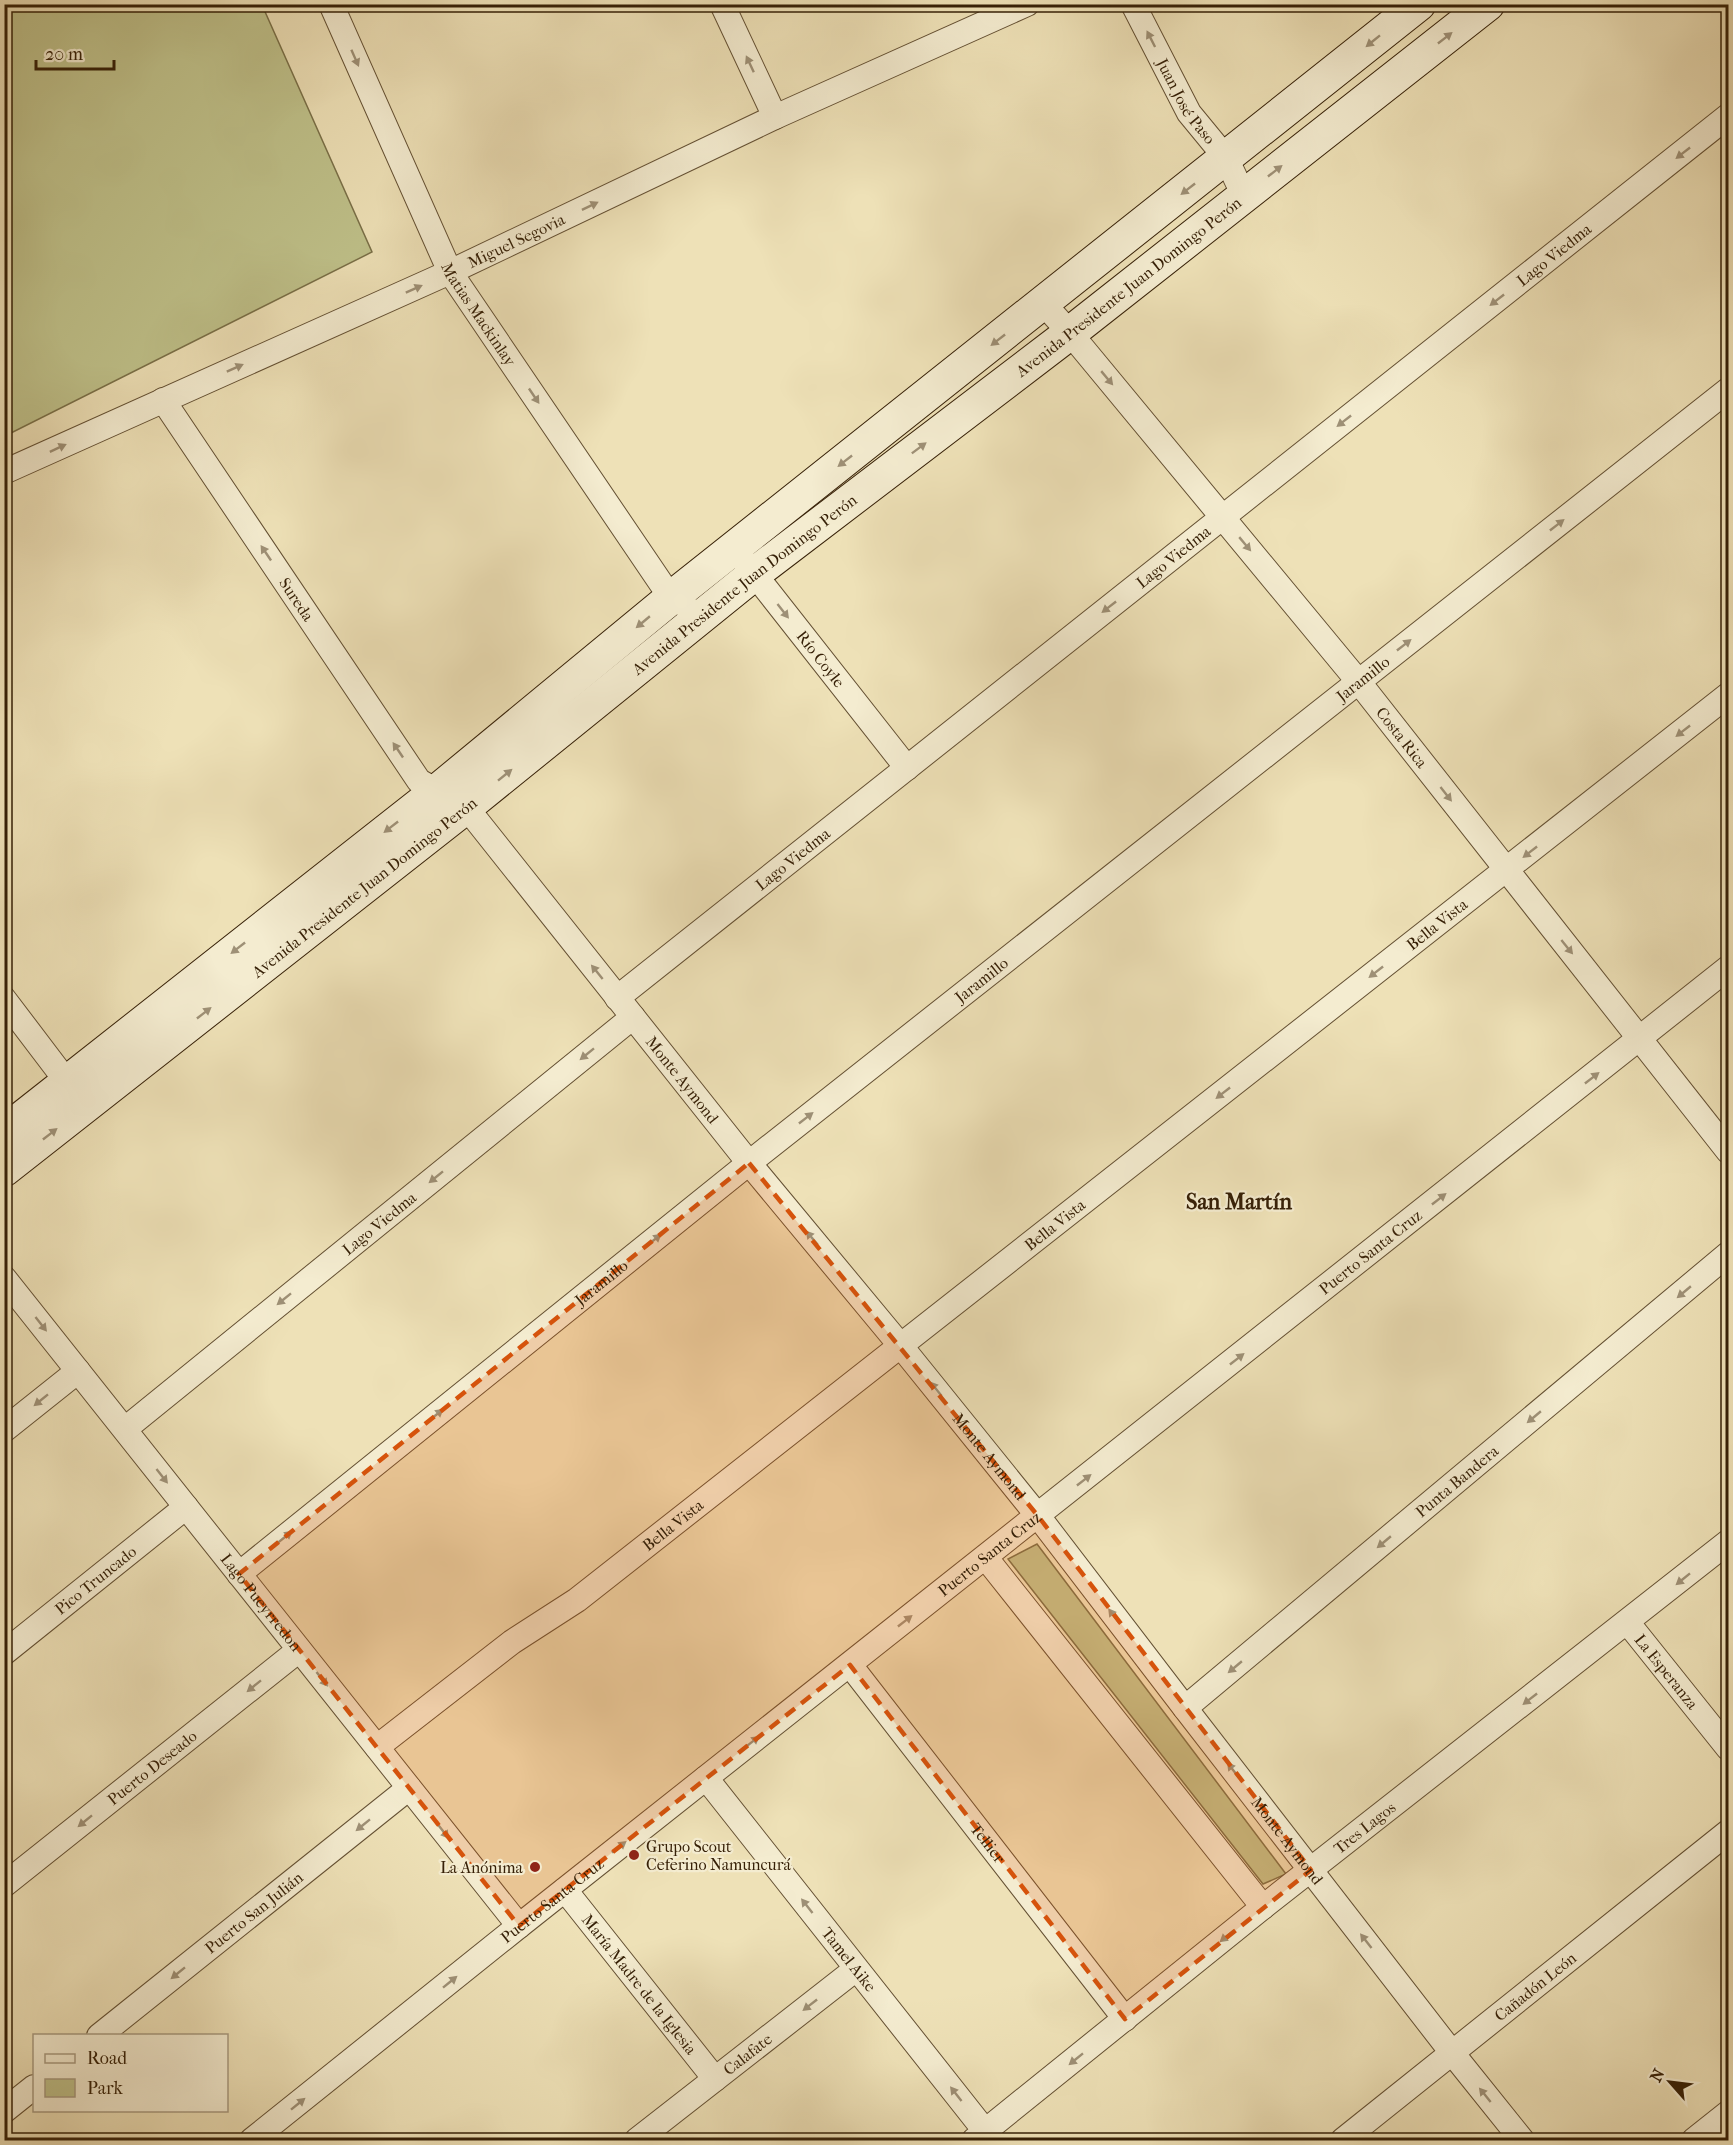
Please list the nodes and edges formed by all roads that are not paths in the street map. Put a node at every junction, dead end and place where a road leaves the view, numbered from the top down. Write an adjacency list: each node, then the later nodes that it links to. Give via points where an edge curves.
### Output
1 (331, 4): 11 (street, Matias Mackinlay, one-way to 11)
2 (722, 4): 8 (street, one-way to 2)
3 (1028, 4): 8 (street, Miguel Segovia)
4 (1133, 4): 9 (street, Juan José Paso, one-way to 4, via 1189,113)
5 (1419, 4): 9 (main road, Avenida Presidente Juan Domingo Perón, one-way to 9)
6 (1488, 4): 10 (main road, Avenida Presidente Juan Domingo Perón, one-way to 6)
7 (1728, 116): 17 (street, Lago Viedma, one-way to 17)
8 (775, 117): 11 (street, Miguel Segovia, one-way to 8)
9 (1226, 158): 10 (street, Juan José Paso); 12 (main road, Avenida Presidente Juan Domingo Perón, one-way to 12)
10 (1244, 196): 13 (main road, Avenida Presidente Juan Domingo Perón)
11 (450, 272): 15 (street, Miguel Segovia, one-way to 11); 20 (street, Matias Mackinlay, one-way to 20)
12 (1044, 304): 13 (street, Costa Rica); 18 (main road, Avenida Presidente Juan Domingo Perón, one-way to 18)
13 (1070, 333): 17 (street, Costa Rica, one-way to 17); 19 (main road, Avenida Presidente Juan Domingo Perón, one-way to 13)
14 (1728, 390): 22 (street, Jaramillo, one-way to 14)
15 (163, 400): 16 (street, Miguel Segovia, one-way to 15); 25 (street, Sureda, one-way to 15, via 419,780)
16 (4, 472)
17 (1222, 517): 22 (street, Costa Rica, one-way to 22); 24 (street, Lago Viedma, one-way to 24)
18 (735, 548): 19 (street, Río Coyle); 20 (main road, Avenida Presidente Juan Domingo Perón)
19 (754, 574): 21 (main road, Avenida Presidente Juan Domingo Perón); 24 (street, Río Coyle, one-way to 24)
20 (671, 598): 21 (street); 25 (main road, Avenida Presidente Juan Domingo Perón, one-way to 25)
21 (704, 614): 26 (main road, Avenida Presidente Juan Domingo Perón, one-way to 21)
22 (1358, 681): 27 (street, Costa Rica, one-way to 27); 36 (street, Jaramillo, one-way to 22)
23 (1728, 694): 27 (street, Bella Vista, one-way to 27)
24 (907, 768): 29 (street, Lago Viedma)
25 (438, 791): 26 (street, Monte Aymond); 33 (main road, Avenida Presidente Juan Domingo Perón, one-way to 33)
26 (466, 807): 29 (street, Monte Aymond, one-way to 26); 37 (main road, Avenida Presidente Juan Domingo Perón, one-way to 26)
27 (1506, 871): 32 (street, Costa Rica, one-way to 32); 40 (street, Bella Vista, one-way to 40)
28 (1728, 968): 32 (street, Puerto Santa Cruz)
29 (617, 998): 31 (street, Monte Aymond)
30 (4, 999): 33 (street)
31 (633, 1017): 36 (street, Monte Aymond); 42 (street, Lago Viedma, one-way to 42)
32 (1640, 1040): 35 (street, Costa Rica); 45 (street, Puerto Santa Cruz, one-way to 32)
33 (67, 1082): 34 (main road, Avenida Presidente Juan Domingo Perón)
34 (4, 1132)
35 (1728, 1151)
36 (749, 1163): 40 (street, Monte Aymond, one-way to 36); 48 (street, Jaramillo, one-way to 36)
37 (4, 1170)
38 (1728, 1254): 53 (street, Punta Bandera, one-way to 53)
39 (4, 1278): 41 (street, Lago Pueyrredon, one-way to 41)
40 (900, 1345): 45 (street, Monte Aymond, one-way to 40); 54 (street, Bella Vista, via 577,1600 512,1642)
41 (78, 1371): 42 (street, Lago Pueyrredon); 43 (street, one-way to 43)
42 (124, 1429): 44 (street, Lago Pueyrredon, one-way to 44)
43 (4, 1430)
44 (186, 1506): 48 (street, Lago Pueyrredon); 51 (street, Pico Truncado)
45 (1038, 1516): 47 (street, Puerto Santa Cruz); 53 (street, Monte Aymond, one-way to 45)
46 (1728, 1542): 49 (street, Tres Lagos, one-way to 49)
47 (986, 1558): 52 (street, Puerto Santa Cruz, one-way to 47); 62 (street)
48 (239, 1574): 50 (street, Lago Pueyrredon)
49 (1628, 1623): 55 (street, La Esperanza); 59 (street, Tres Lagos, one-way to 59)
50 (299, 1650): 54 (street, Lago Pueyrredon, one-way to 54); 60 (street, Puerto Deseado, one-way to 60)
51 (4, 1653)
52 (850, 1665): 56 (street, Puerto Santa Cruz, one-way to 52); 65 (street, Tellier)
53 (1185, 1708): 59 (street, Monte Aymond, one-way to 53)
54 (377, 1747): 57 (street, Lago Pueyrredon)
55 (1728, 1748)
56 (706, 1778): 61 (street, Puerto Santa Cruz, one-way to 56); 64 (street, Tamel Aike, one-way to 56)
57 (409, 1788): 63 (street, Lago Pueyrredon, one-way to 63); 66 (street, Puerto San Julián, one-way to 66)
58 (1728, 1832): 67 (street, Cañadón León)
59 (1311, 1870): 62 (street, Tres Lagos); 67 (street, Monte Aymond, one-way to 59)
60 (4, 1885)
61 (565, 1890): 63 (street, Puerto Santa Cruz); 68 (street, María Madre de la Iglesia)
62 (1263, 1907): 65 (street, Tres Lagos, one-way to 65)
63 (519, 1926): 73 (street, Puerto Santa Cruz, one-way to 63)
64 (856, 1969): 68 (street, Calafate, one-way to 68); 72 (street, Tamel Aike, one-way to 64)
65 (1125, 2019): 72 (street, Tres Lagos, one-way to 72)
66 (102, 2034)
67 (1453, 2054): 75 (street, Cañadón León); 76 (street, Monte Aymond, one-way to 67)
68 (715, 2079): 74 (street, Calafate)
69 (33, 2088): 70 (street)
70 (4, 2111)
71 (1728, 2113): 77 (street)
72 (983, 2137)
73 (252, 2140)
74 (637, 2140)
75 (1343, 2140)
76 (1522, 2140)
77 (1694, 2140)

